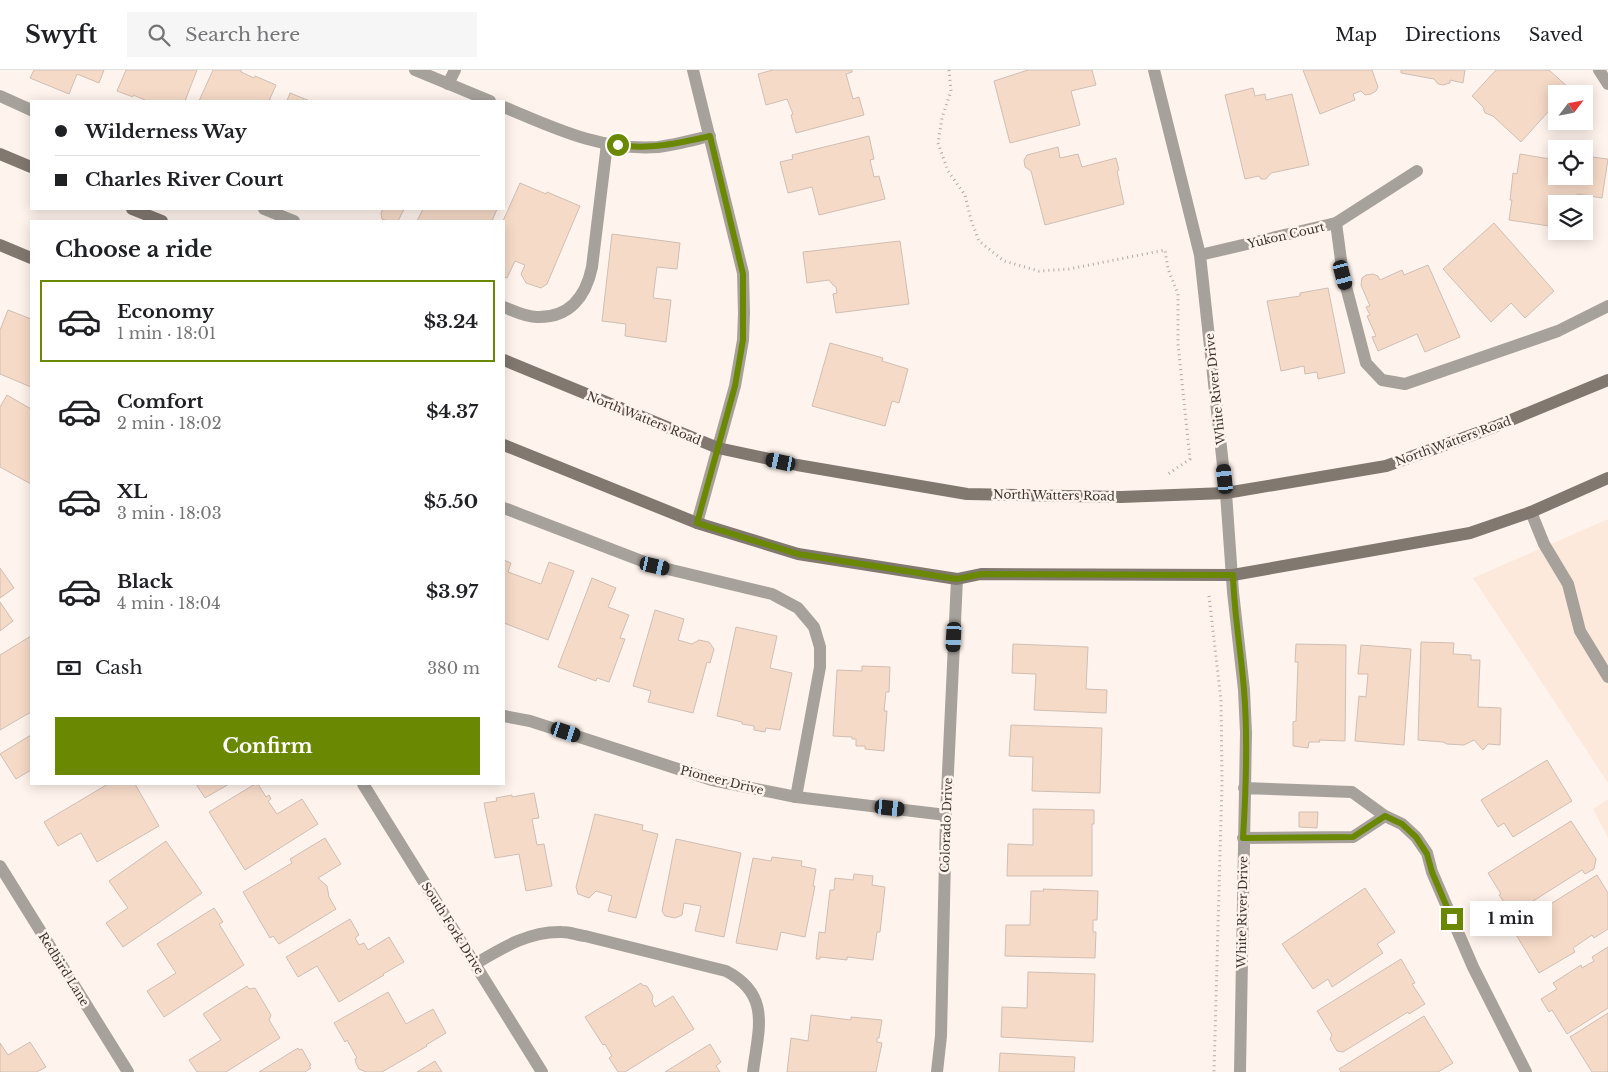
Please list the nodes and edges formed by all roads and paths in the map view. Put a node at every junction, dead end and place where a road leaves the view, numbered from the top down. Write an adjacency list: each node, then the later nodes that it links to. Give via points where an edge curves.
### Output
1 (415, 70): 7 (street)
2 (454, 70): 7 (street)
3 (693, 70): 13 (street)
4 (949, 70): 32 (path, via 951,91 938,144 948,171 965,195 979,241 1004,261 1040,271 1069,269 1165,250 1168,269 1178,294 1178,344 1190,460)
5 (1154, 70): 24 (street, White River Drive)
6 (1599, 70): 8 (street)
7 (448, 84): 10 (street)
8 (1608, 84)
9 (0, 96): 12 (street)
10 (488, 100)
11 (505, 107): 14 (street, via 561,131)
12 (30, 110)
13 (710, 136): 14 (street, via 659,146); 31 (street, via 743,274 743,340 735,386)
14 (607, 144): 27 (street, via 589,284 568,310 552,316 536,317)
15 (0, 154): 16 (main road)
16 (30, 167)
17 (1417, 171): 22 (street, Yukon Court)
18 (134, 210): 20 (main road)
19 (266, 210): 21 (street)
20 (160, 220)
21 (292, 220)
22 (1336, 223): 24 (street, Yukon Court); 26 (street, via 1343,275 1366,363 1382,380 1405,384 1558,331)
23 (0, 245): 25 (main road)
24 (1200, 254): 34 (street, White River Drive)
25 (30, 258)
26 (1608, 306)
27 (505, 307)
28 (505, 360): 31 (main road, North Watters Road)
29 (1608, 380): 34 (main road, North Watters Road, via 1386,466)
30 (505, 445): 37 (main road)
31 (718, 448): 34 (main road, North Watters Road, via 967,494 1121,497); 37 (street)
32 (1168, 474)
33 (1605, 481): 36 (main road)
34 (1226, 493): 38 (street, White River Drive)
35 (505, 508): 45 (street, via 655,566 772,594 798,608 814,627 820,647 820,667)
36 (1531, 512): 38 (main road, via 1470,533); 41 (street, via 1544,544 1568,584 1580,631)
37 (697, 523): 39 (main road, via 798,554)
38 (1233, 575): 39 (main road, via 982,574); 44 (street, White River Drive, via 1244,690)
39 (957, 579): 46 (street, Colorado Drive)
40 (1209, 595): 55 (path, via 1221,700 1222,782)
41 (1608, 677)
42 (505, 716): 45 (street, Pioneer Drive, via 530,721 712,780)
43 (364, 785): 50 (street, South Fork Drive)
44 (1244, 788): 47 (street, via 1352,792); 48 (street, White River Drive)
45 (796, 798): 46 (street, Pioneer Drive)
46 (946, 815): 54 (street, Colorado Drive, via 941,1036)
47 (1385, 816): 48 (street, via 1353,837); 57 (street, via 1402,824 1427,854 1473,967)
48 (1243, 838): 56 (street, White River Drive)
49 (0, 866): 51 (street, Redbird Lane)
50 (475, 964): 52 (street, South Fork Drive); 53 (street, via 511,943 534,935 562,932 726,971 740,978 757,1003 759,1018)
51 (128, 1072)
52 (542, 1072)
53 (753, 1072)
54 (937, 1072)
55 (1214, 1072)
56 (1240, 1072)
57 (1526, 1072)

